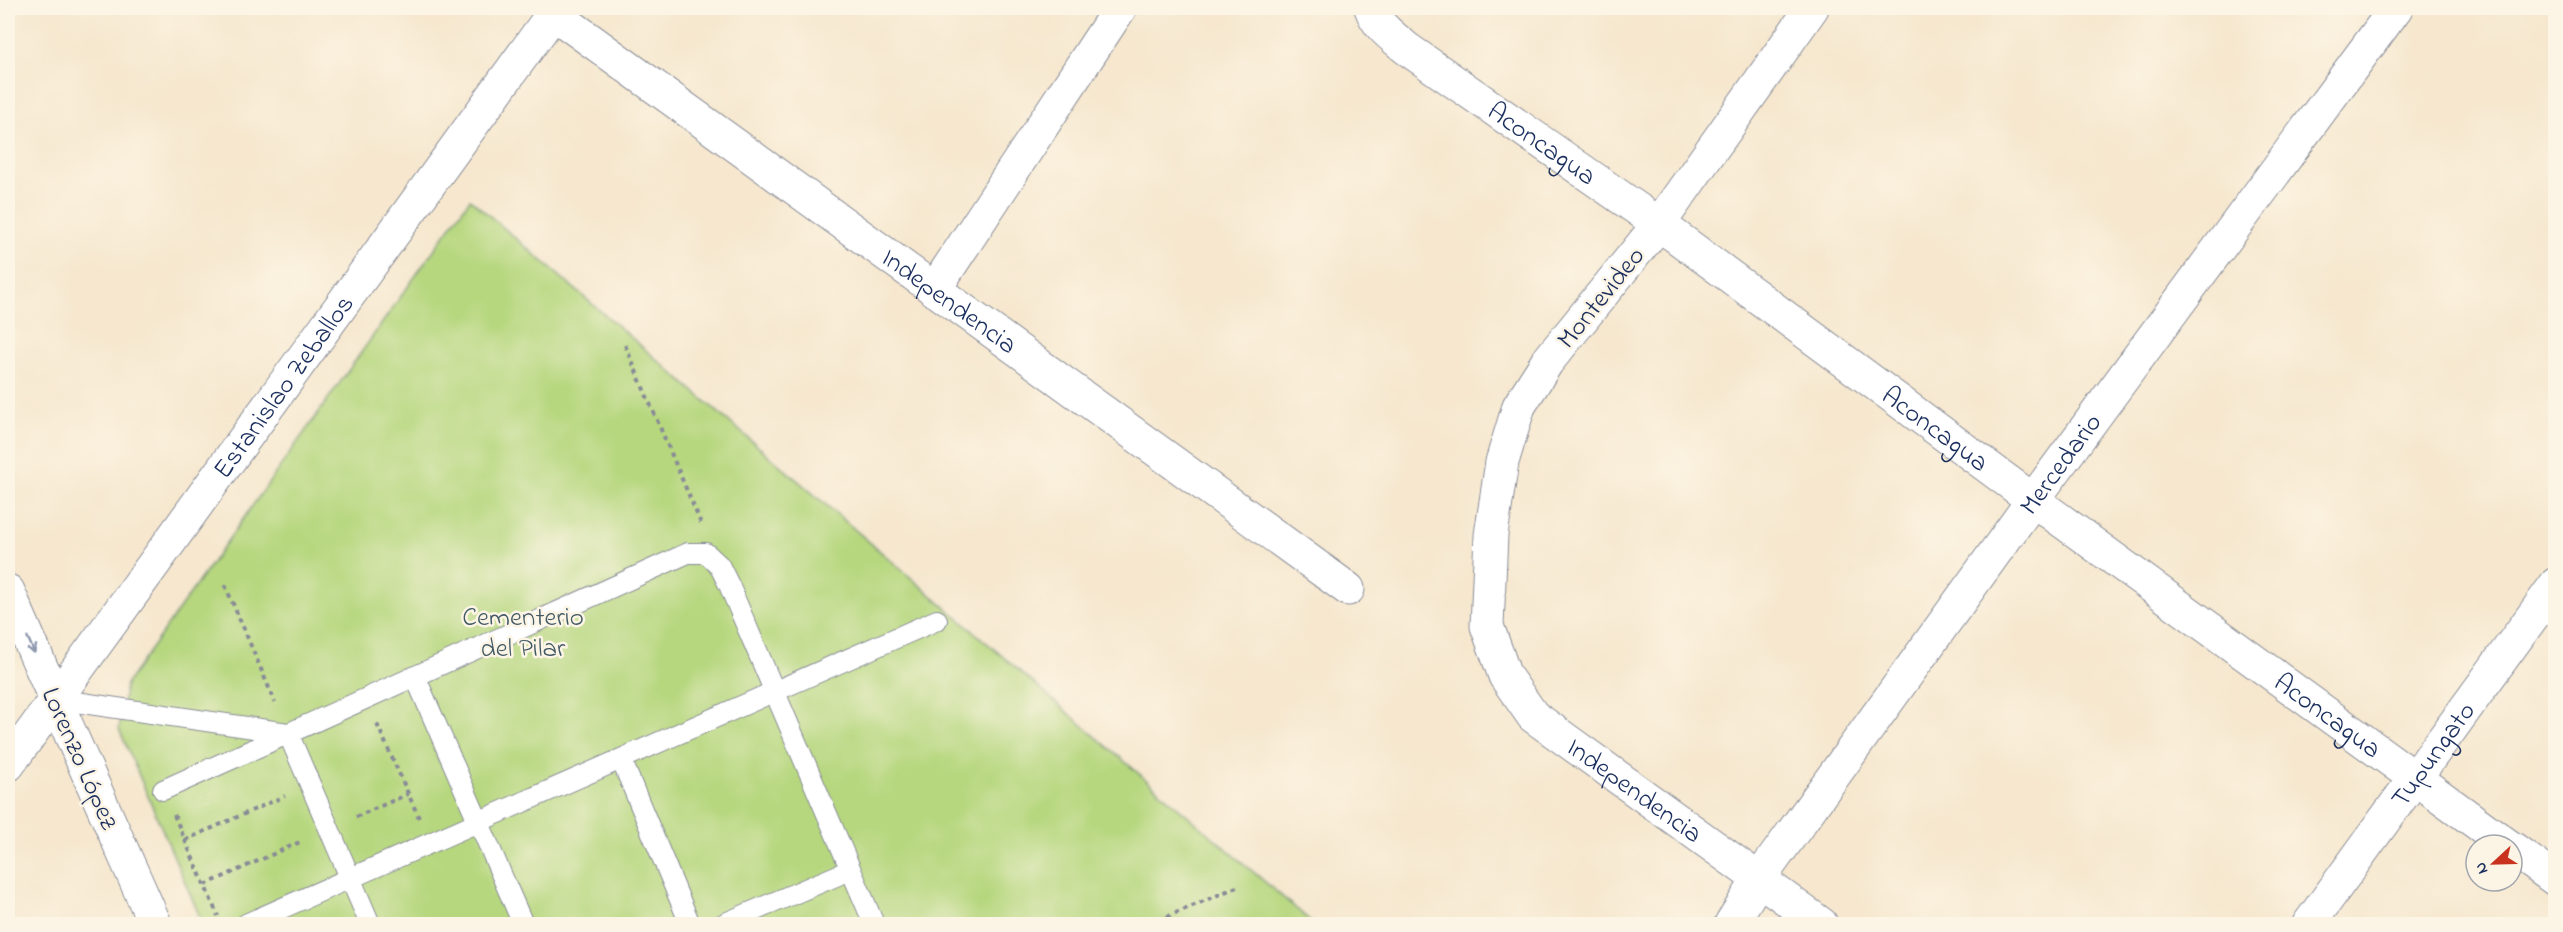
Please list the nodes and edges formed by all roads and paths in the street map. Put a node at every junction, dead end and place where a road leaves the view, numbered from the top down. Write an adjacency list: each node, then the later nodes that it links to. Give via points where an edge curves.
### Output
1 (1120, 8): 7 (street)
2 (1371, 8): 6 (street, Aconcagua, via 1384,29 1406,48)
3 (1812, 8): 6 (street, Montevideo)
4 (555, 10): 7 (street, Independencia); 20 (street, Estanislao Zeballos)
5 (2386, 11): 9 (street, Mercedario)
6 (1659, 224): 9 (street, Aconcagua); 16 (street, Montevideo, via 1547,362 1519,406 1502,462 1494,514)
7 (934, 290): 13 (street, Independencia)
8 (625, 345): 10 (path)
9 (2033, 500): 24 (street, Aconcagua); 34 (street, Mercedario)
10 (719, 565): 17 (lane, via 706,553 688,553); 18 (lane)
11 (2556, 584): 24 (street, Tupungato)
12 (225, 585): 21 (path)
13 (1348, 589)
14 (8, 591): 20 (street, Lorenzo López, one-way to 20)
15 (937, 620): 18 (lane)
16 (1487, 626): 34 (street, Independencia, via 1505,676 1533,716)
17 (415, 676): 19 (lane); 27 (lane)
18 (774, 692): 22 (lane); 32 (lane)
19 (366, 698): 21 (lane); 30 (path)
20 (55, 699): 21 (lane); 23 (street, Estanislao Zeballos); 37 (street, Lorenzo López)
21 (288, 733): 25 (lane); 26 (lane)
22 (621, 759): 27 (lane); 42 (lane)
23 (8, 765)
24 (2414, 778): 28 (street, Aconcagua); 48 (street, Tupungato)
25 (310, 784): 29 (path); 33 (lane)
26 (163, 790): 29 (path)
27 (478, 822): 30 (lane); 41 (lane)
28 (2490, 833)
29 (185, 840): 38 (path)
30 (430, 843): 33 (lane)
31 (2524, 857): 35 (street)
32 (850, 870): 43 (lane); 44 (lane)
33 (350, 878): 39 (lane); 40 (lane)
34 (1758, 879): 46 (street, Mercedario); 47 (street, Independencia)
35 (2556, 880)
36 (1239, 886): 45 (path)
37 (155, 924)
38 (222, 924)
39 (246, 924)
40 (370, 924)
41 (523, 924)
42 (690, 924)
43 (723, 924)
44 (874, 924)
45 (1150, 924)
46 (1731, 924)
47 (1821, 924)
48 (2309, 924)

